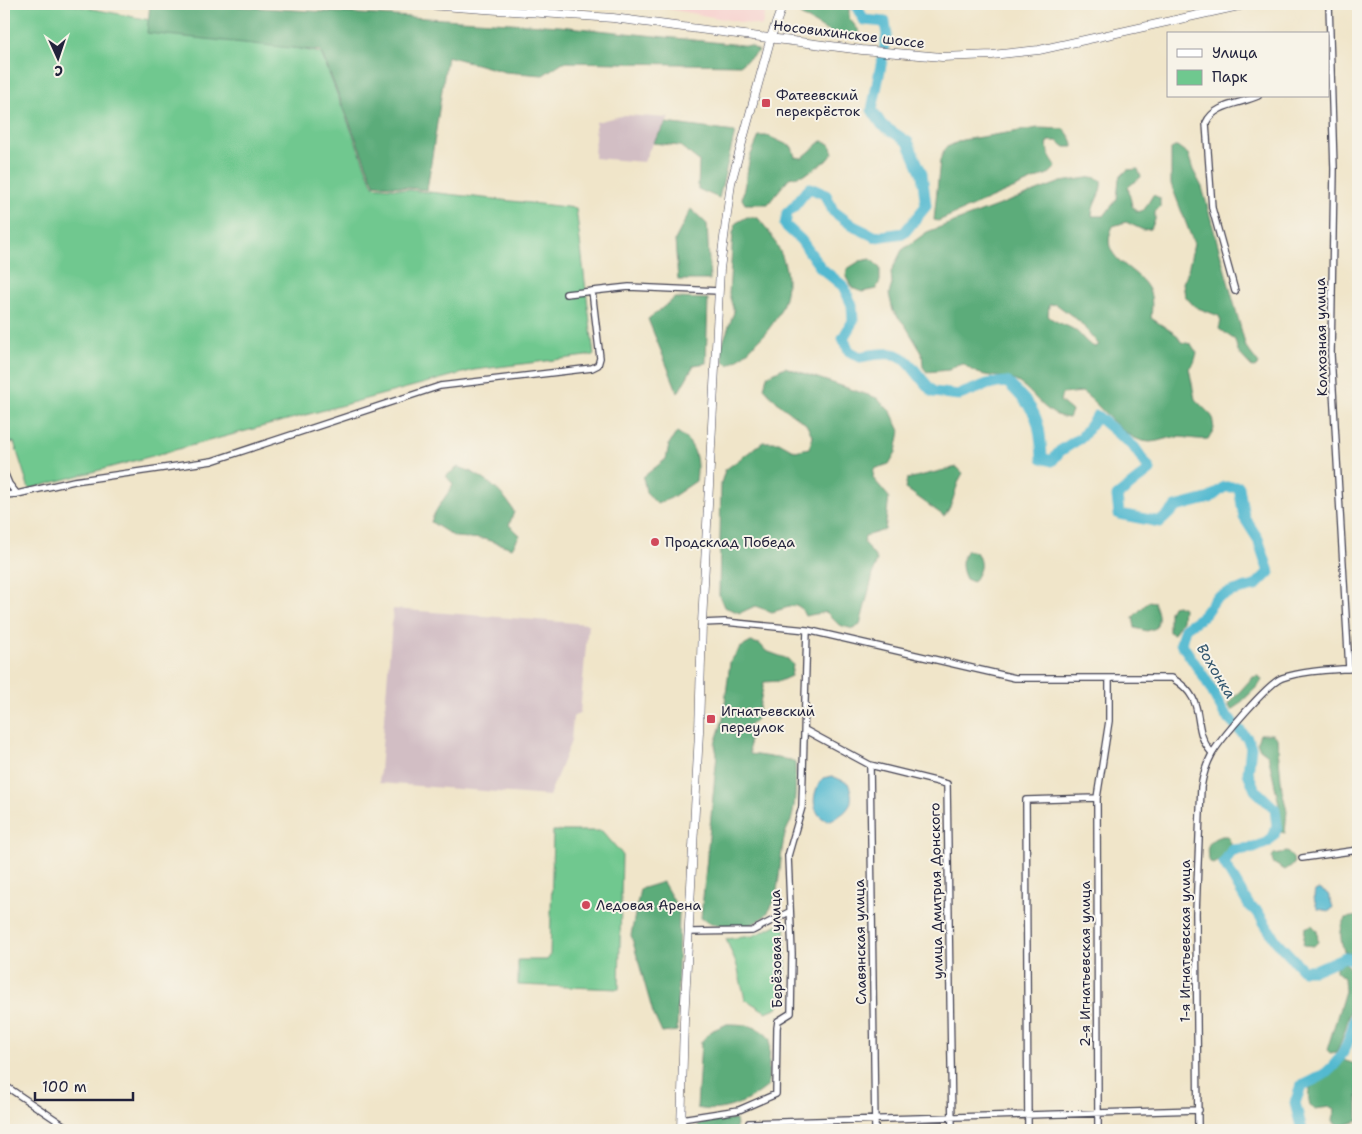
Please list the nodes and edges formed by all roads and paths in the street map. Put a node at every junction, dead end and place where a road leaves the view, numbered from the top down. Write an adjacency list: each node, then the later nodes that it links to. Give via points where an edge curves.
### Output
1 (413, 4): 6 (main road, Носовихинское шоссе, via 614,18)
2 (783, 4): 6 (main road)
3 (1248, 4): 6 (main road, Носовихинское шоссе, via 1039,50 982,56 902,54)
4 (1329, 4): 5 (street, Колхозная улица)
5 (1329, 32)
6 (771, 37): 9 (main road, via 731,183)
7 (1330, 72): 19 (street, Колхозная улица, via 1334,169 1331,356)
8 (1252, 98): 11 (street, via 1219,110 1206,123 1212,208)
9 (719, 290): 10 (street, via 629,287); 16 (main road)
10 (592, 291): 12 (street); 14 (street, via 600,358 598,365 592,368 440,386 212,461 74,481)
11 (1235, 291)
12 (566, 294)
13 (4, 472): 14 (street)
14 (17, 494): 15 (street)
15 (4, 495)
16 (702, 623): 17 (street, via 725,622); 28 (main road)
17 (806, 630): 20 (street, via 1015,678); 21 (street)
18 (1358, 668): 19 (street, 1-я Игнатьевская улица)
19 (1349, 669): 22 (street, 1-я Игнатьевская улица, via 1303,673 1280,679 1250,708)
20 (1109, 678): 22 (street, via 1172,678 1183,684 1191,693 1199,713 1200,736); 24 (street, 2-я Игнатьевская улица, via 1109,721)
21 (806, 730): 23 (street, улица Дмитрия Донского); 27 (street, Берёзовая улица, via 802,807 788,856)
22 (1214, 751): 30 (street, 1-я Игнатьевская улица, via 1205,767 1201,787 1197,871)
23 (870, 765): 33 (street, улица Дмитрия Донского, via 947,784); 34 (street, Славянская улица)
24 (1097, 798): 31 (street, via 1026,800); 32 (street, 2-я Игнатьевская улица)
25 (1358, 850): 26 (street)
26 (1302, 858)
27 (788, 912): 28 (street, via 752,931); 35 (street, Берёзовая улица, via 792,954 791,1013 778,1022 776,1028 776,1094 739,1110)
28 (689, 932): 35 (main road)
29 (4, 1085): 37 (street)
30 (1198, 1110): 32 (street); 43 (street, 1-я Игнатьевская улица)
31 (1028, 1114): 32 (street); 33 (street); 41 (street)
32 (1098, 1114): 42 (street, 2-я Игнатьевская улица)
33 (952, 1116): 34 (street); 40 (street, улица Дмитрия Донского)
34 (875, 1118): 36 (street); 39 (street, Славянская улица)
35 (681, 1119): 38 (main road)
36 (749, 1123)
37 (70, 1130)
38 (681, 1130)
39 (875, 1130)
40 (952, 1130)
41 (1028, 1130)
42 (1098, 1130)
43 (1198, 1130)

